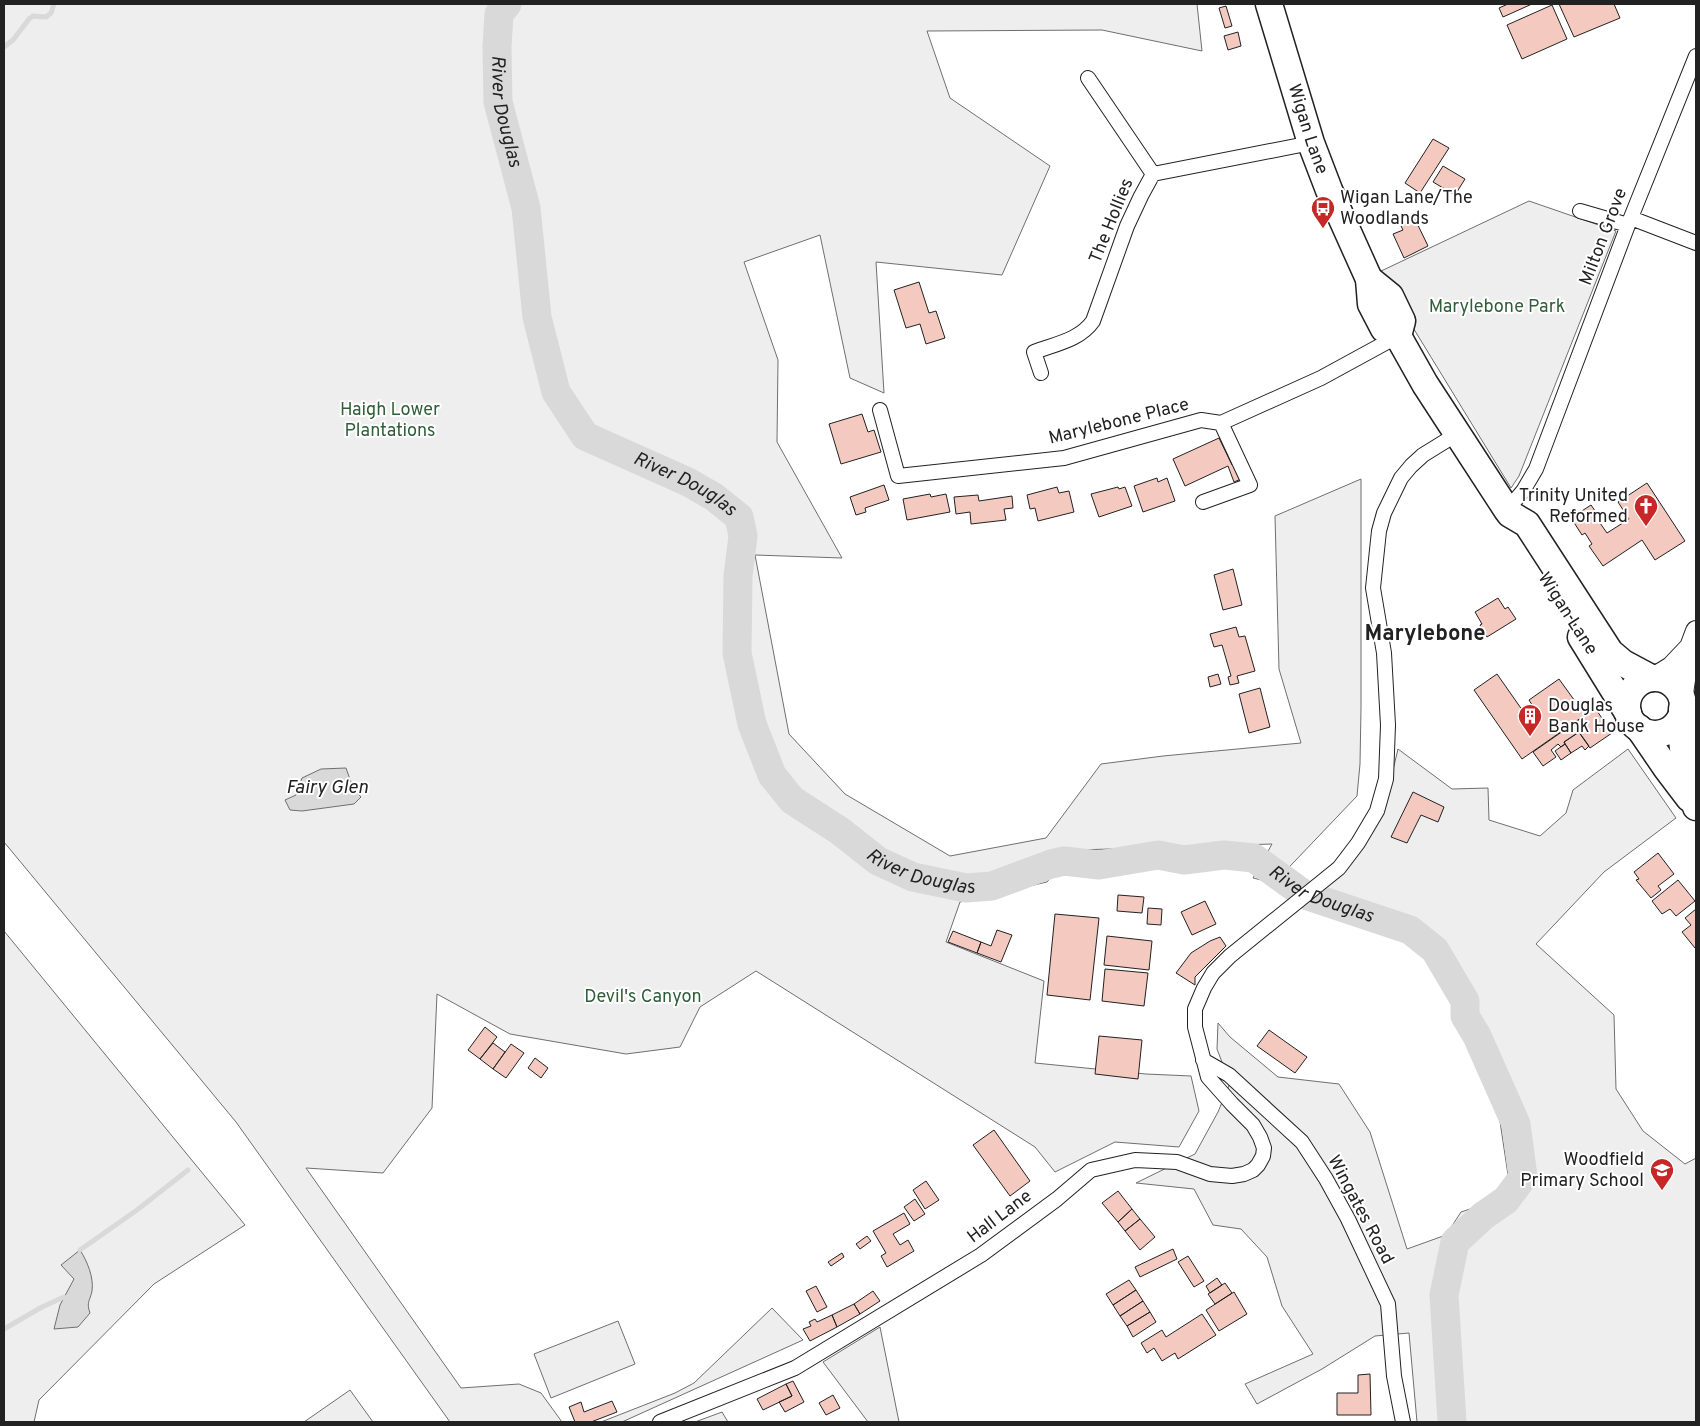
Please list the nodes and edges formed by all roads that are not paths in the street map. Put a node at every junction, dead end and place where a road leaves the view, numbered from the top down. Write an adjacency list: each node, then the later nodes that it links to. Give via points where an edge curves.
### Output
1 (1269, 4): 4 (highway, Wigan Lane)
2 (1696, 56): 7 (street, Milton Grove)
3 (1088, 78): 5 (street)
4 (1311, 143): 5 (street, The Hollies); 9 (highway, Wigan Lane, via 1369,279 1390,296 1402,321)
5 (1153, 174): 10 (street, The Hollies, via 1127,226 1093,321 1081,334 1034,352)
6 (1580, 210): 7 (street)
7 (1630, 222): 8 (street); 15 (street, Milton Grove, via 1536,469)
8 (1696, 243)
9 (1398, 336): 12 (street, Marylebone Place, via 1320,378); 13 (highway, Wigan Lane)
10 (1041, 373)
11 (880, 410): 12 (street, Marylebone Place, via 898,476 1064,458 1201,420)
12 (1221, 423): 14 (street, via 1250,485)
13 (1457, 434): 15 (highway, Wigan Lane); 21 (street, Hall Lane, via 1437,445 1401,478 1384,513 1379,532 1373,588 1384,653 1388,725 1386,779 1377,811 1339,868 1213,973 1195,1010 1195,1026)
14 (1203, 502)
15 (1509, 512): 17 (highway, Wigan Lane, via 1527,524 1610,652 1623,663); 19 (highway, Wigan Lane, via 1514,533)
16 (1692, 651): 17 (main road); 18 (main road)
17 (1652, 678): 18 (highway, via 1661,678 1674,686); 19 (highway, via 1634,686 1629,694 1627,704)
18 (1682, 704): 19 (highway, via 1680,718 1666,731 1657,734 1647,732); 20 (highway, Wigan Lane, via 1686,773)
19 (1633, 721): 20 (highway, Wigan Lane)
20 (1696, 807)
21 (1203, 1060): 22 (street, Hall Lane, via 1208,1077 1253,1125 1260,1137 1263,1156 1253,1170 1232,1176 1210,1174 1177,1162 1135,1160 1091,1170 981,1255 795,1368); 23 (street, Wingates Road, via 1230,1075 1302,1142 1348,1219 1388,1304 1394,1376)
22 (660, 1422)
23 (1403, 1422)

